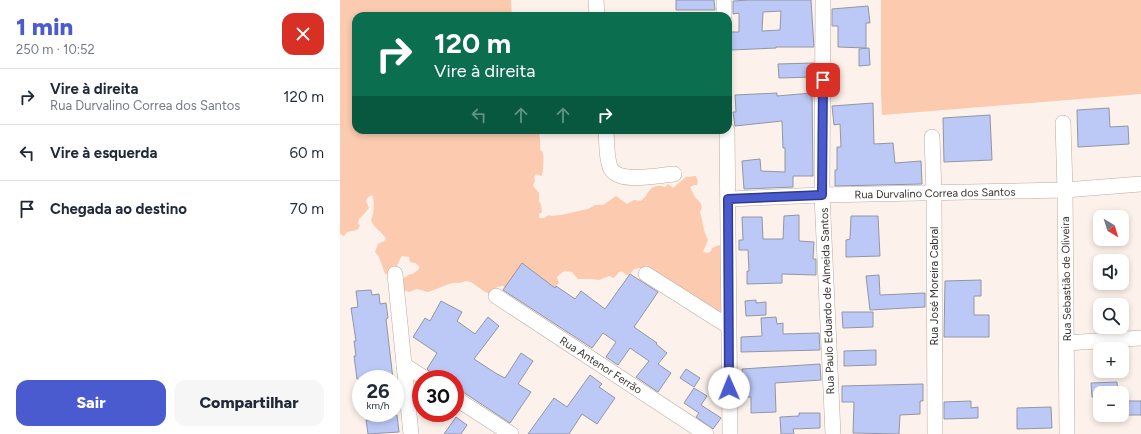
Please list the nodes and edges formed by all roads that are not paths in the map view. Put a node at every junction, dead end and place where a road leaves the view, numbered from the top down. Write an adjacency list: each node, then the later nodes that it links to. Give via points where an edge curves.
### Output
1 (596, 0): 4 (street)
2 (724, 0): 5 (street)
3 (823, 0): 14 (street, Rua Paulo Eduardo de Almeida Santos)
4 (597, 12)
5 (724, 12)
6 (1063, 123): 12 (street, Rua Sebastião de Oliveira)
7 (606, 134): 10 (street, via 610,167 618,176 631,178)
8 (727, 134): 15 (street)
9 (932, 137): 13 (street, Rua José Moreira Cabral)
10 (674, 174)
11 (1141, 184): 12 (street, Rua Durvalino Correa dos Santos)
12 (1065, 190): 13 (street, Rua Durvalino Correa dos Santos); 21 (street, Rua Sebastião de Oliveira)
13 (934, 193): 14 (street, Rua Durvalino Correa dos Santos); 30 (street, Rua José Moreira Cabral)
14 (822, 195): 15 (street, Rua Durvalino Correa dos Santos); 29 (street, Rua Paulo Eduardo de Almeida Santos)
15 (728, 199): 19 (street)
16 (395, 274): 22 (street)
17 (646, 274): 19 (street)
18 (496, 296): 27 (street, Rua Antenor Ferrão)
19 (728, 326): 28 (street)
20 (1141, 338): 21 (street)
21 (1067, 343): 31 (street, Rua Sebastião de Oliveira)
22 (404, 365): 23 (street); 25 (street)
23 (412, 370)
24 (464, 404): 26 (street)
25 (411, 434)
26 (511, 434)
27 (706, 434)
28 (730, 434)
29 (833, 434)
30 (935, 434)
31 (1068, 434)

